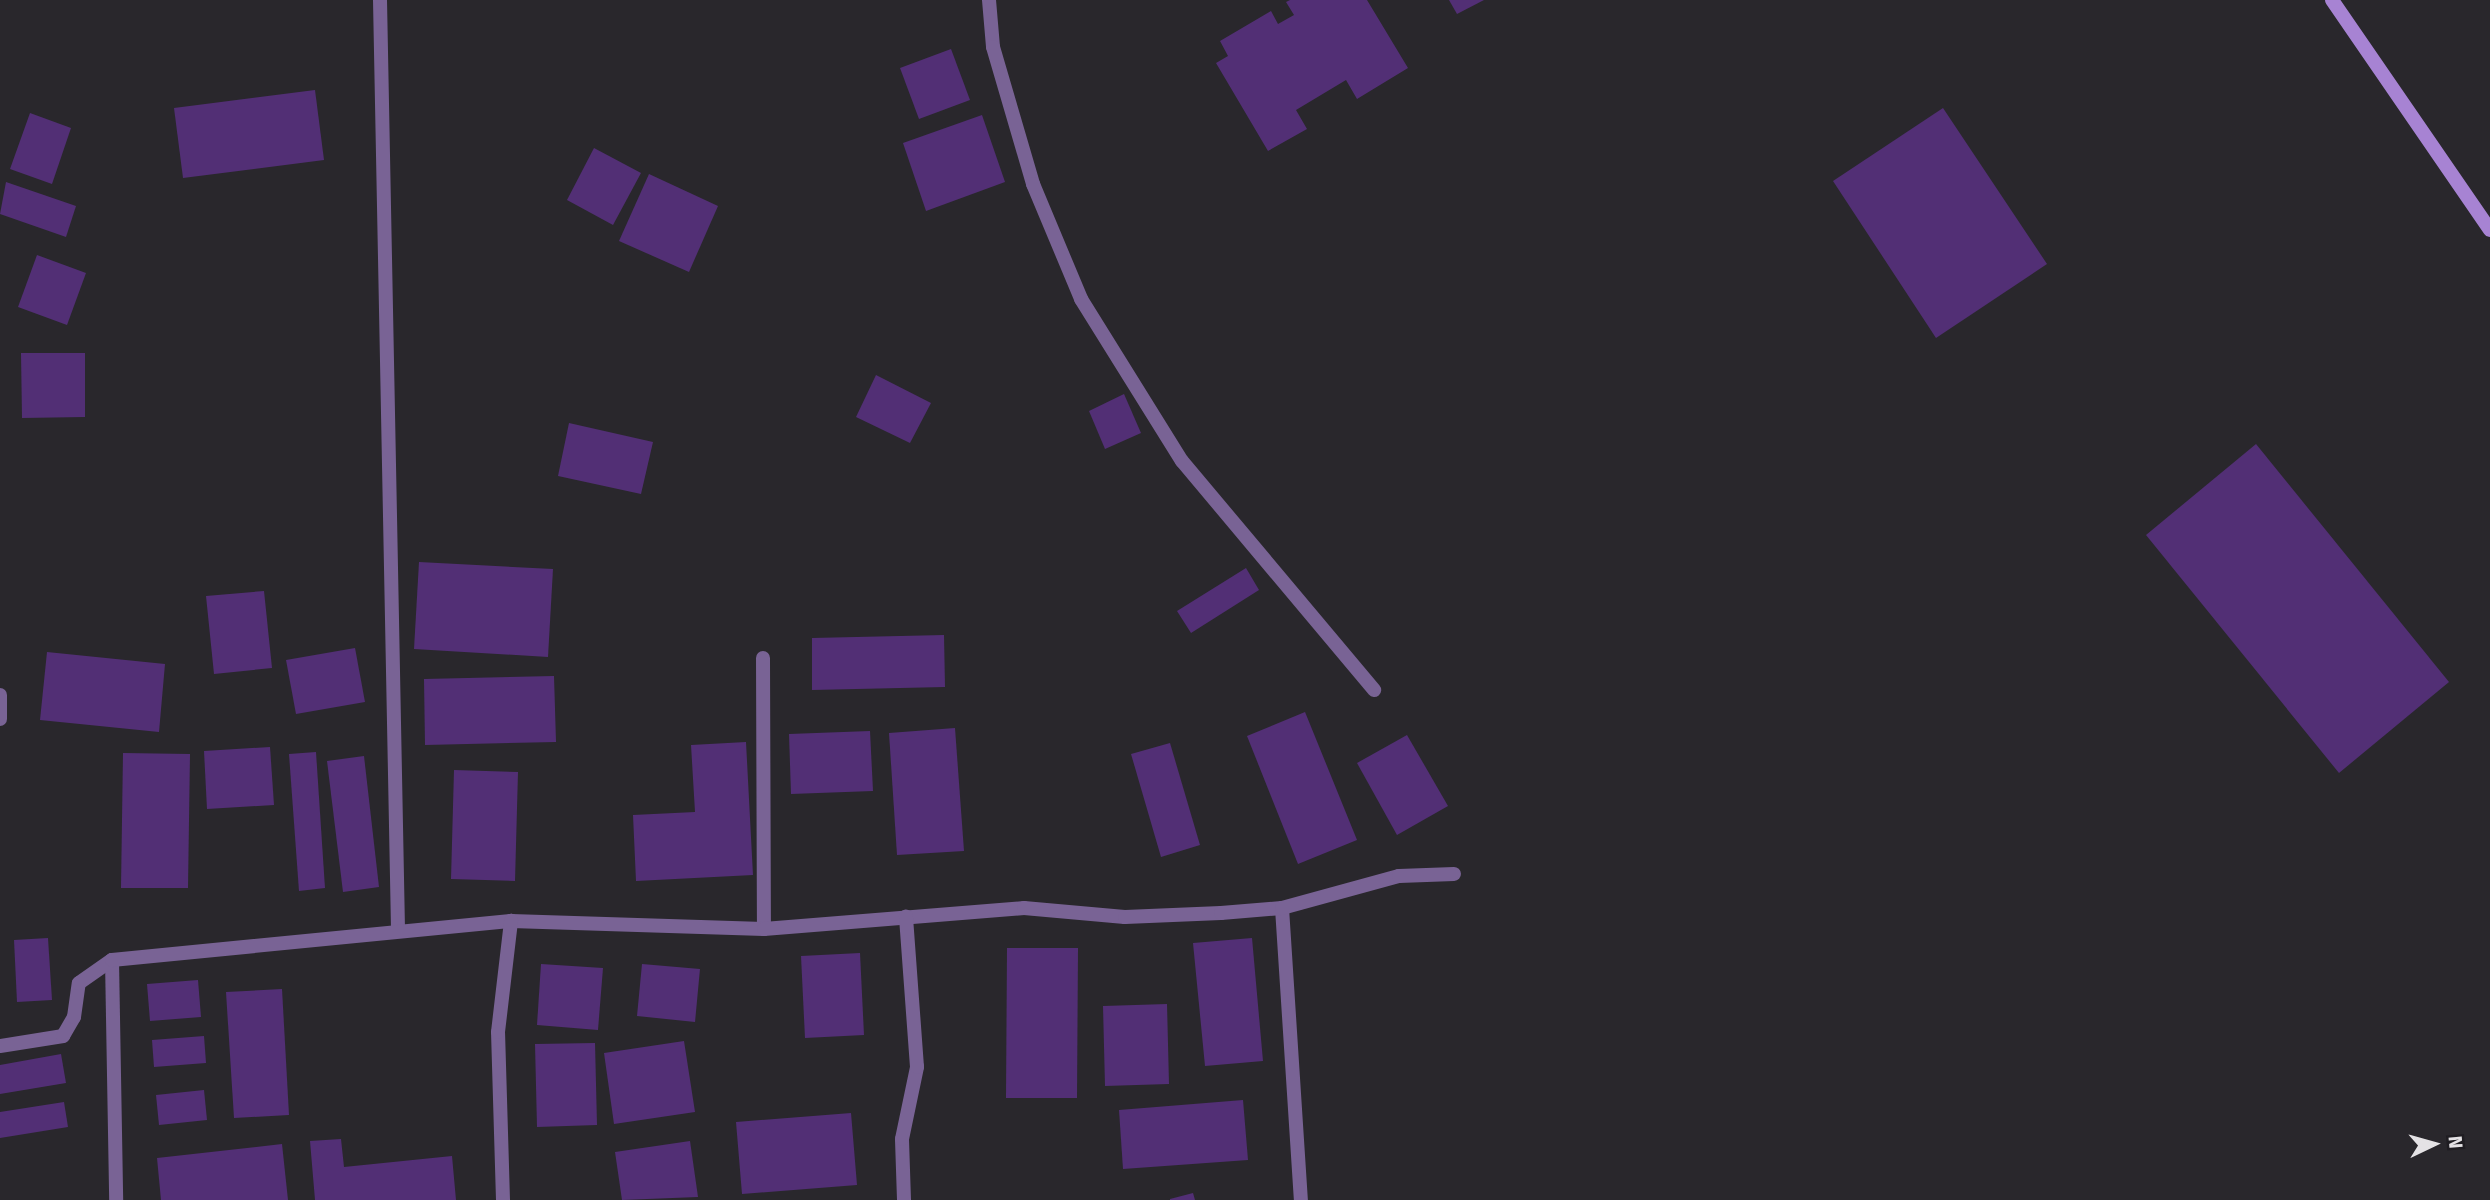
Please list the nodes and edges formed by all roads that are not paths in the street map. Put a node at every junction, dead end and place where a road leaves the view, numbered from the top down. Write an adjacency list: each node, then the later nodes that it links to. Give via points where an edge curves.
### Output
1 (380, 0): 14 (street)
2 (989, 0): 6 (street, via 993,47 1033,184 1081,299 1182,461)
3 (2332, 0): 4 (main road)
4 (2490, 230)
5 (763, 658): 13 (street)
6 (1374, 691)
7 (0, 695): 8 (street)
8 (0, 719)
9 (1454, 874): 10 (street, via 1399,876)
10 (1282, 908): 11 (street, via 1125,917 1024,908); 20 (street)
11 (906, 916): 13 (street); 19 (street, via 917,1067 902,1139)
12 (511, 922): 13 (street); 14 (street); 18 (street, via 498,1032)
13 (764, 929)
14 (398, 931): 15 (street)
15 (112, 960): 16 (street, via 79,983 74,1017 63,1036); 17 (street)
16 (0, 1046)
17 (116, 1200)
18 (503, 1200)
19 (904, 1200)
20 (1301, 1200)

